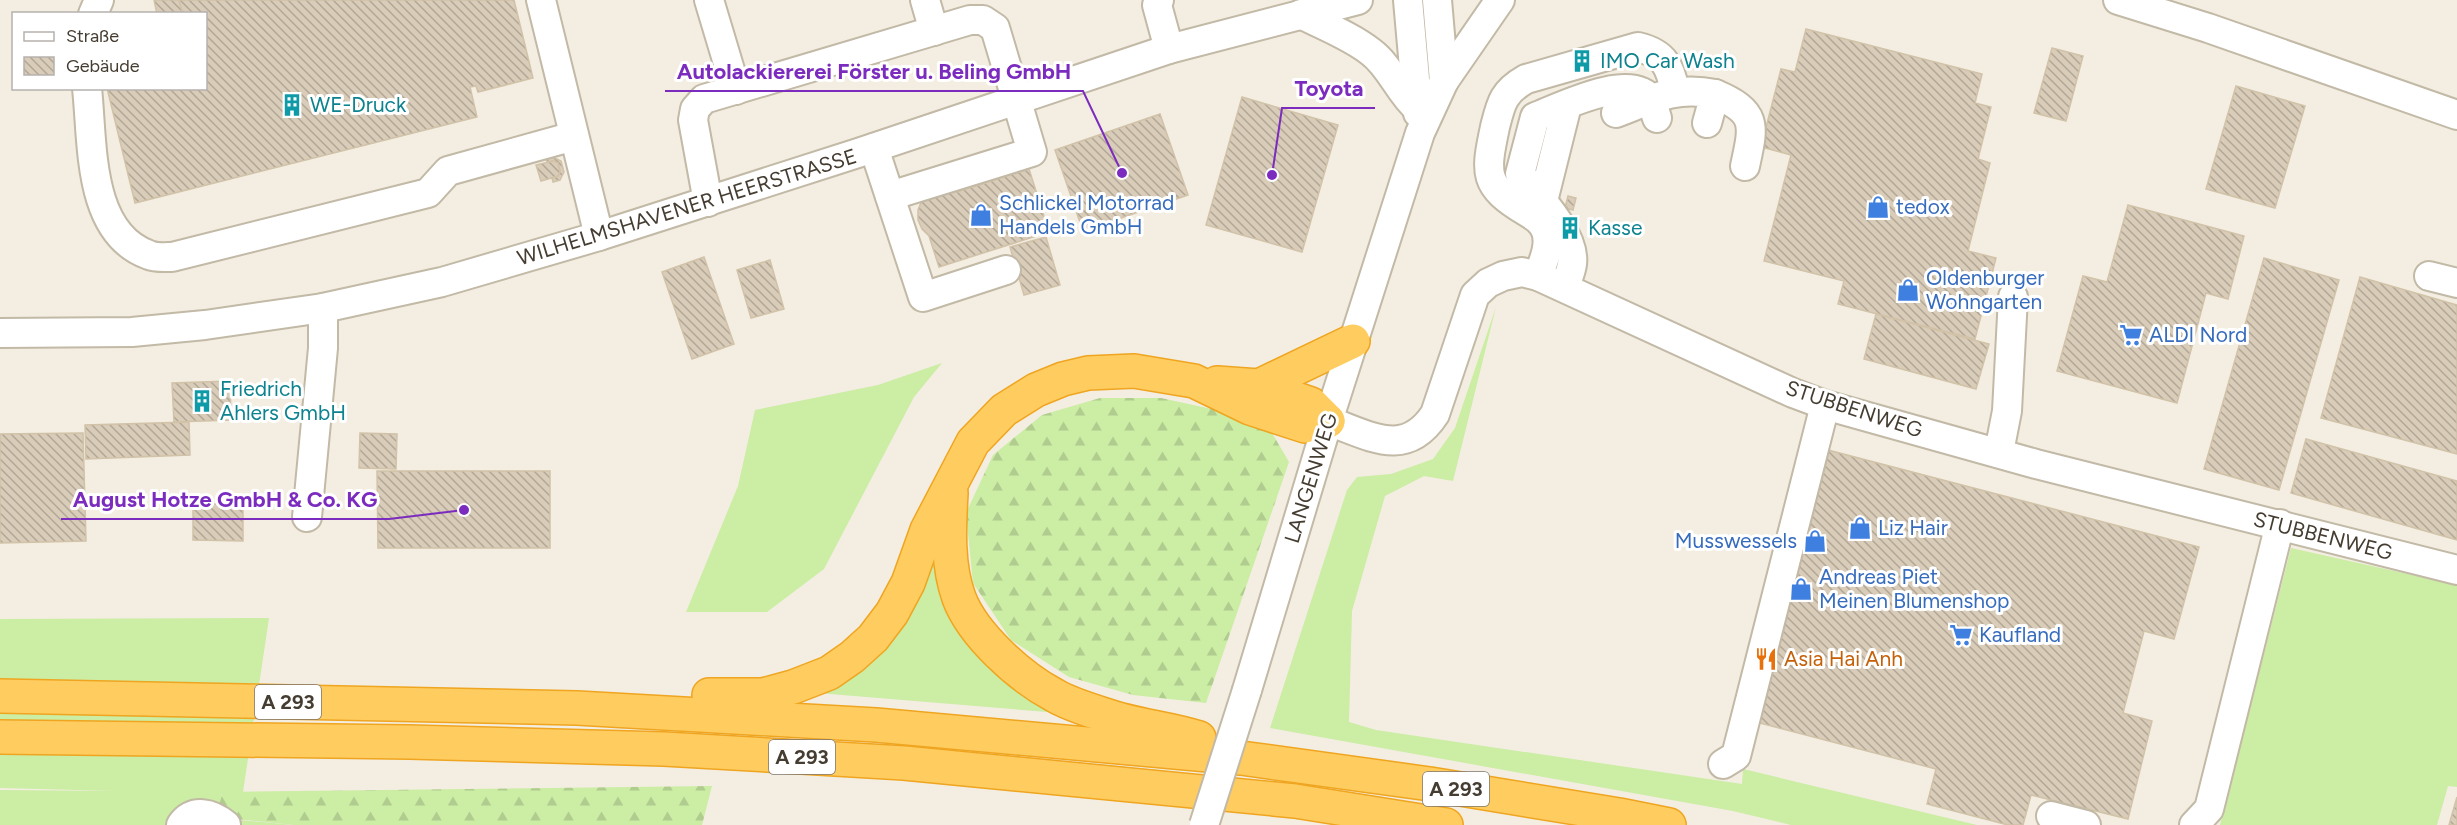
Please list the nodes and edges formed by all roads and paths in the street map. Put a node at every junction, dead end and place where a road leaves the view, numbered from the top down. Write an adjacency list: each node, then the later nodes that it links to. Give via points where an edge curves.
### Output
1 (541, 0): 23 (street)
2 (709, 0): 15 (street)
3 (925, 0): 11 (street)
4 (1358, 0): 10 (street, WILHELMSHAVENER HEERSTRASSE)
5 (1408, 0): 21 (street, LANGENWEG)
6 (1437, 0): 13 (street, LANGENWEG)
7 (1500, 0): 13 (street, LANGENWEG)
8 (2118, 0): 20 (street)
9 (1155, 2): 12 (street)
10 (1301, 14): 12 (street, WILHELMSHAVENER HEERSTRASSE); 21 (street, via 1371,52 1391,73)
11 (934, 30): 15 (street); 17 (street, via 969,20 983,20 995,28)
12 (1169, 49): 17 (street, WILHELMSHAVENER HEERSTRASSE)
13 (1444, 81): 21 (street, LANGENWEG)
14 (87, 90): 23 (street, via 97,186 104,211 116,232 132,248 152,256 172,257 428,193 448,171)
15 (736, 90): 27 (street, via 704,99 695,109 693,120)
16 (1715, 94): 18 (street, via 1697,91); 22 (street); 25 (street, via 1736,103 1749,117 1751,135)
17 (1018, 101): 24 (street, WILHELMSHAVENER HEERSTRASSE); 26 (street, via 1032,152)
18 (1661, 103): 19 (street); 30 (street, via 1671,73 1652,50 1638,47 1526,79 1511,87 1500,104 1487,162 1496,189 1540,220 1547,232 1548,247); 33 (street, via 1629,89 1599,92 1535,117 1520,174 1560,225 1571,250 1572,264)
19 (1616, 113)
20 (2457, 115)
21 (1419, 121): 37 (street, LANGENWEG)
22 (1707, 123)
23 (574, 136): 28 (street)
24 (874, 148): 26 (street); 27 (street, WILHELMSHAVENER HEERSTRASSE)
25 (1745, 166)
26 (890, 196): 29 (street, via 923,297)
27 (708, 202): 28 (street, WILHELMSHAVENER HEERSTRASSE)
28 (599, 236): 35 (street, WILHELMSHAVENER HEERSTRASSE, via 442,282)
29 (1006, 270)
30 (1538, 276): 33 (street, STUBBENWEG); 41 (street, STUBBENWEG, via 1522,272 1503,276 1475,295 1435,414 1418,435 1400,441 1384,440)
31 (2429, 276): 32 (street)
32 (2457, 283)
33 (1565, 287): 40 (street, STUBBENWEG)
34 (2013, 297): 42 (street, via 2007,411)
35 (323, 308): 36 (street, WILHELMSHAVENER HEERSTRASSE, via 132,332); 44 (street, via 323,348)
36 (0, 333)
37 (1353, 341): 39 (highway); 41 (street, LANGENWEG)
38 (1194, 381): 39 (highway); 41 (highway, via 1250,408 1305,426); 43 (highway, via 1112,371 1071,377 1036,390 1004,410 973,442)
39 (1259, 386): 41 (highway, via 1311,404)
40 (1825, 405): 42 (street, STUBBENWEG); 51 (street, via 1736,756)
41 (1328, 421): 56 (street, LANGENWEG, bridge)
42 (1999, 452): 45 (street, STUBBENWEG)
43 (952, 483): 48 (highway, via 927,530 908,583 892,613 866,644 829,673 763,695 642,691); 50 (highway, via 952,571 959,599 973,624 1013,667 1054,695 1107,716 1198,737)
44 (307, 517)
45 (2280, 524): 46 (street, STUBBENWEG); 61 (street, via 2209,809)
46 (2457, 570)
47 (0, 696): 48 (highway, A 293)
48 (577, 708): 50 (highway, A 293, via 876,725)
49 (0, 737): 52 (highway, A 293, via 664,749 904,762)
50 (1241, 758): 59 (highway, A 293, via 1430,784)
51 (1723, 764)
52 (1194, 792): 57 (highway, via 1222,809); 58 (highway, A 293, via 1295,801)
53 (2051, 816): 60 (street)
54 (181, 825): 55 (street, via 200,813)
55 (226, 825)
56 (1204, 825)
57 (1319, 825)
58 (1446, 825)
59 (1669, 825)
60 (2086, 825)
61 (2194, 825)

